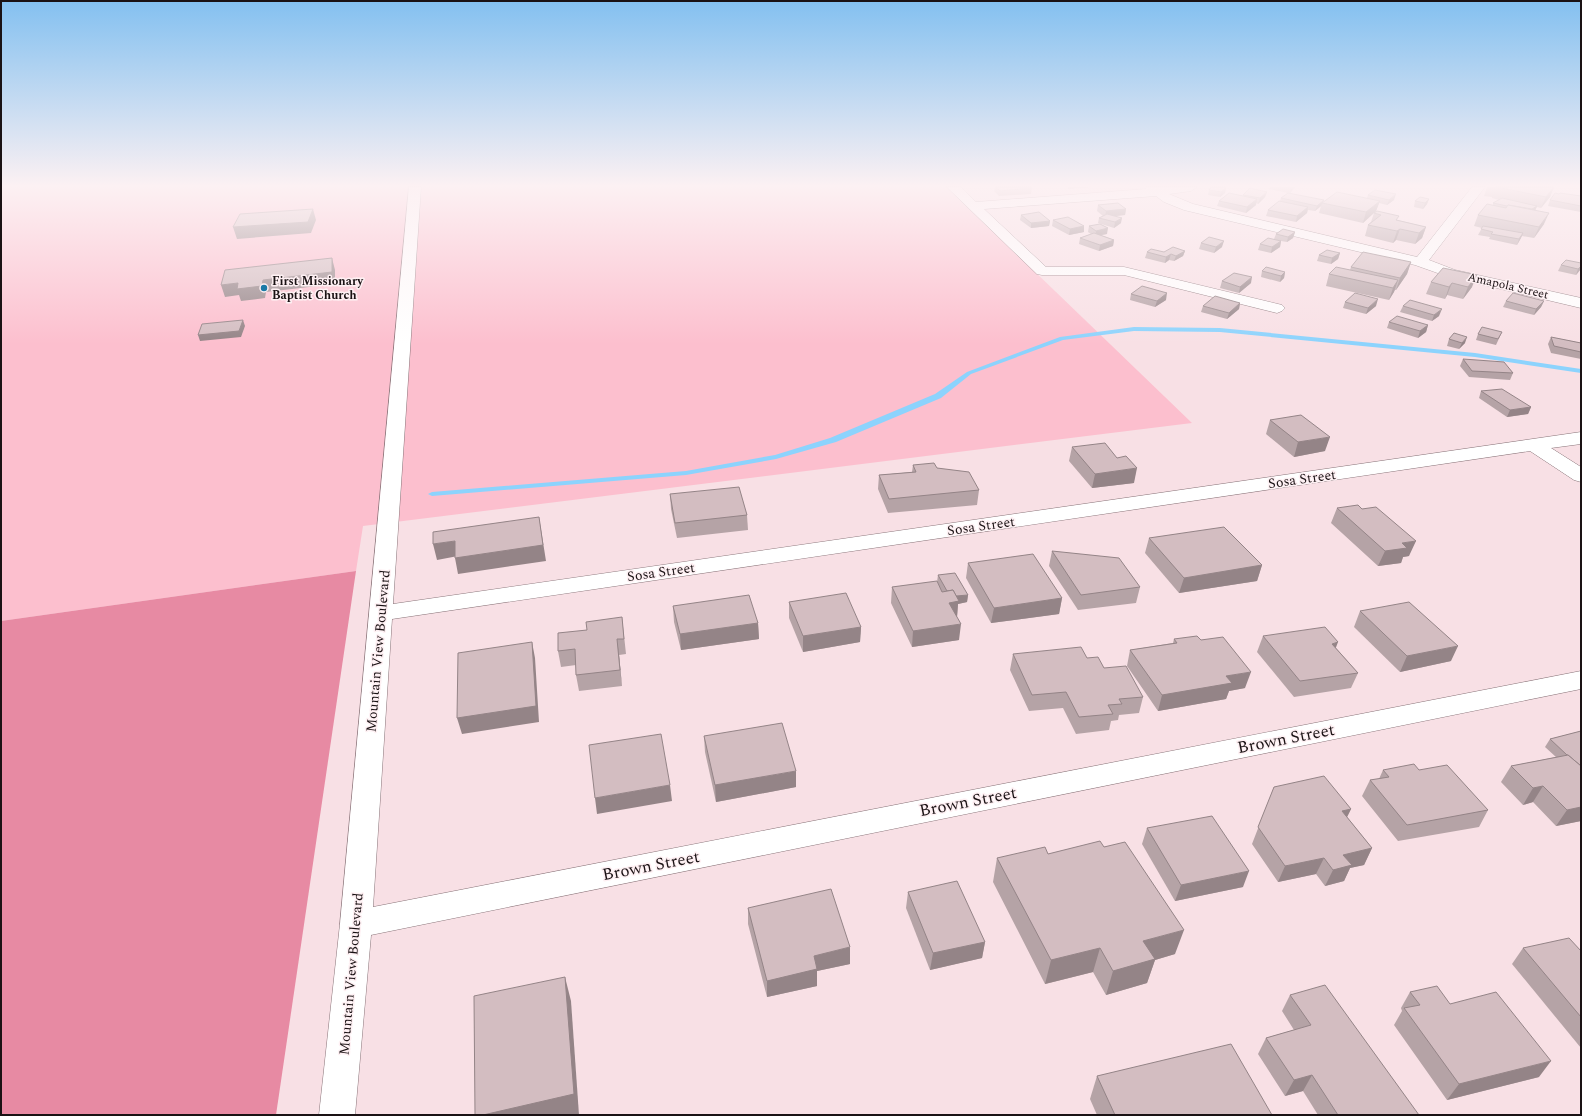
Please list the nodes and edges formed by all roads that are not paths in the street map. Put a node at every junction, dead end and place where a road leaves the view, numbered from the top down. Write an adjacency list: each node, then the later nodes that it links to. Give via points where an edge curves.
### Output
1 (411, 239): 11 (street, Mountain View Boulevard)
2 (1008, 239): 7 (street, via 1042,271 1124,271)
3 (1324, 239): 5 (street, Amapola Street)
4 (1438, 239): 5 (street)
5 (1420, 262): 6 (street, Amapola Street, via 1451,272)
6 (1581, 303)
7 (1277, 308)
8 (1581, 438): 9 (street, Sosa Street)
9 (1533, 445): 10 (street); 11 (street, Sosa Street)
10 (1581, 476)
11 (382, 613): 13 (street, Mountain View Boulevard)
12 (1581, 680): 13 (street, Brown Street)
13 (356, 924): 14 (street, Mountain View Boulevard)
14 (337, 1115)

